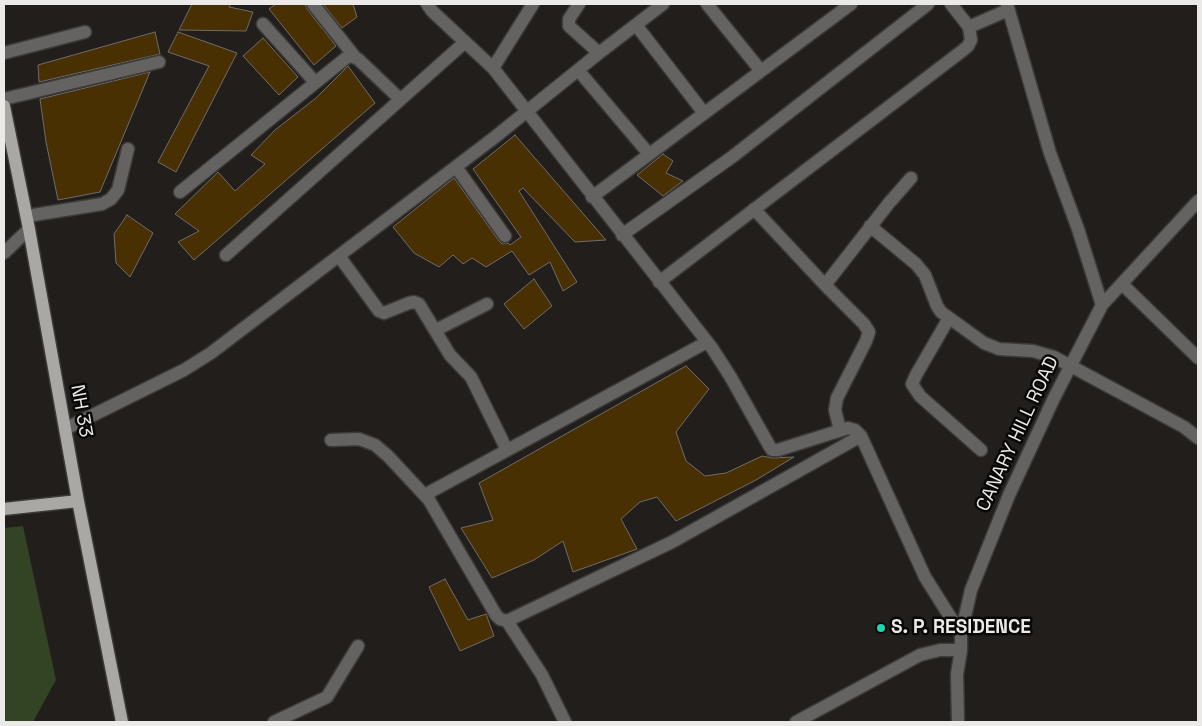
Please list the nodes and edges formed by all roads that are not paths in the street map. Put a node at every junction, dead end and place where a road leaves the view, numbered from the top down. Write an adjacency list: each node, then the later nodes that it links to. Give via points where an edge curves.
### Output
1 (313, 4): 18 (street)
2 (427, 4): 15 (street)
3 (533, 4): 20 (street)
4 (579, 4): 17 (street, via 569,19 569,26)
5 (663, 4): 12 (street)
6 (707, 4): 22 (street)
7 (928, 4): 40 (street, via 686,192)
8 (951, 4): 13 (street)
9 (847, 5): 22 (street)
10 (1007, 7): 13 (street); 49 (street, via 1050,153)
11 (263, 24): 23 (street)
12 (636, 25): 17 (street); 28 (street)
13 (969, 27): 36 (street, via 971,40 968,46)
14 (85, 32): 16 (street)
15 (464, 42): 20 (street); 25 (street)
16 (4, 53)
17 (599, 53): 21 (street)
18 (355, 57): 23 (street, via 342,60); 25 (street)
19 (159, 62): 24 (street)
20 (493, 68): 27 (street)
21 (578, 70): 27 (street); 30 (street)
22 (761, 71): 28 (street)
23 (315, 82): 33 (street)
24 (4, 99)
25 (400, 100): 43 (street)
26 (4, 106): 37 (main road, NH 33)
27 (528, 112): 31 (street); 34 (street)
28 (704, 114): 30 (street)
29 (128, 149): 37 (street, via 118,190 111,199 102,204)
30 (649, 154): 34 (street)
31 (456, 167): 41 (street); 44 (street)
32 (911, 178): 38 (street)
33 (180, 192)
34 (592, 197): 40 (street)
35 (1198, 201): 46 (street, CANARY HILL ROAD)
36 (754, 209): 45 (street); 47 (street)
37 (27, 216): 39 (main road, NH 33)
38 (870, 226): 47 (street); 50 (street, via 916,264 925,275 937,306)
39 (30, 229): 42 (street); 55 (main road, NH 33)
40 (622, 235): 45 (street)
41 (505, 236)
42 (4, 253)
43 (226, 254)
44 (339, 256): 51 (street, via 379,311 384,313 414,302 419,304); 55 (street, via 198,362)
45 (659, 282): 52 (street)
46 (1122, 284): 49 (street, CANARY HILL ROAD); 53 (street)
47 (825, 285): 56 (street, via 868,332 837,398 835,410)
48 (487, 304): 51 (street)
49 (1102, 305): 54 (street, CANARY HILL ROAD)
50 (948, 318): 54 (street, via 984,343 999,349 1044,353); 61 (street, via 912,384 920,396)
51 (436, 330): 60 (street, via 450,355 471,377)
52 (707, 342): 56 (street, via 772,450); 60 (street)
53 (1198, 358)
54 (1070, 365): 58 (street); 66 (street, CANARY HILL ROAD, via 1009,495 971,590)
55 (65, 429): 63 (main road, NH 33)
56 (840, 430): 57 (street, via 848,428)
57 (861, 436): 65 (street, via 672,542); 66 (street, via 925,577)
58 (1198, 438)
59 (331, 440): 62 (street, via 359,438 375,445)
60 (507, 450): 62 (street, via 432,490 428,494)
61 (981, 450)
62 (429, 500): 65 (street, via 496,615)
63 (78, 501): 64 (main road); 69 (main road, NH 33)
64 (4, 509)
65 (507, 621): 71 (street, via 542,675)
66 (961, 634): 68 (street, CANARY HILL ROAD)
67 (358, 646): 70 (street, via 327,697)
68 (961, 650): 72 (street, via 940,650 920,655); 73 (street, CANARY HILL ROAD, via 957,674)
69 (122, 722)
70 (274, 722)
71 (565, 722)
72 (796, 722)
73 (958, 722)

